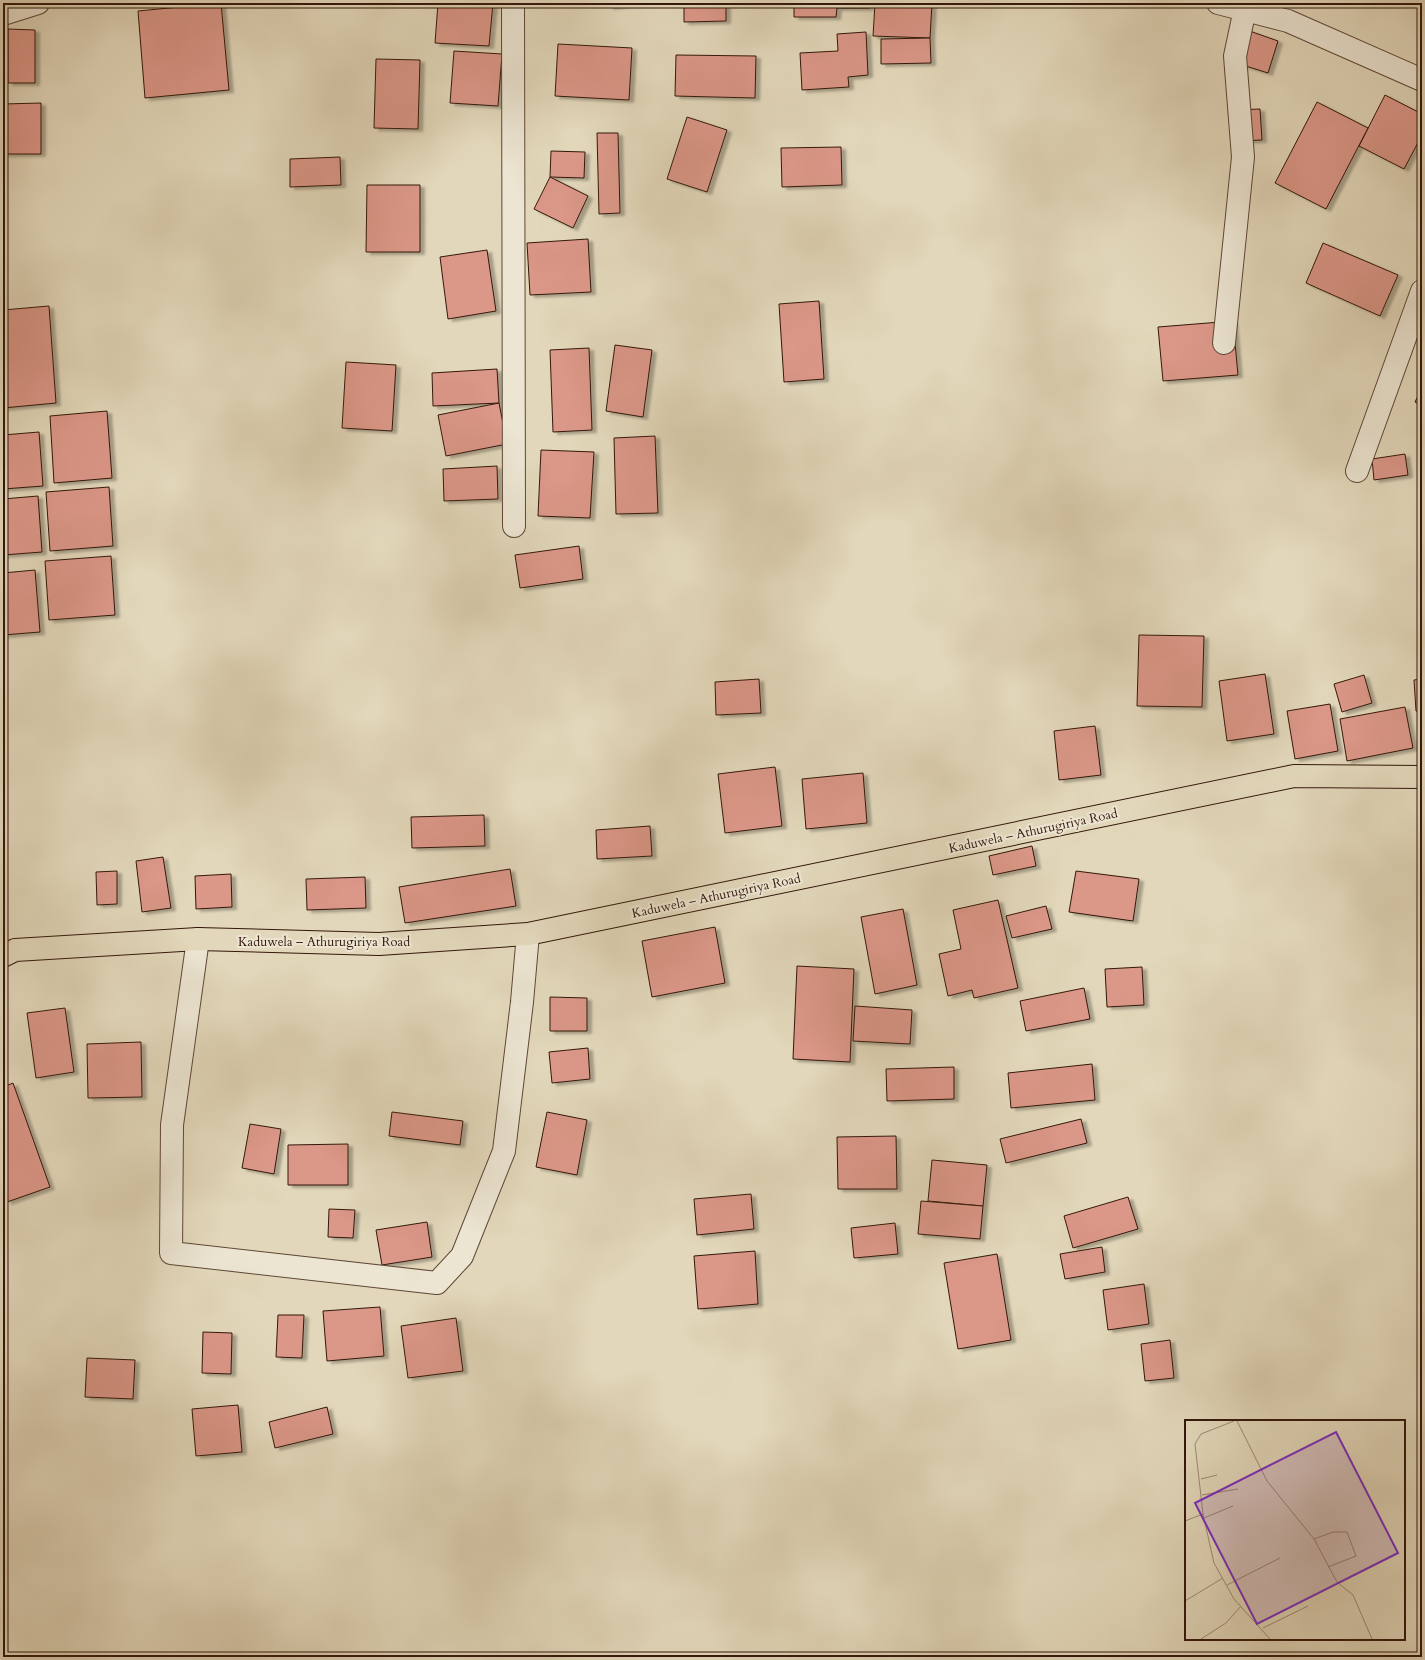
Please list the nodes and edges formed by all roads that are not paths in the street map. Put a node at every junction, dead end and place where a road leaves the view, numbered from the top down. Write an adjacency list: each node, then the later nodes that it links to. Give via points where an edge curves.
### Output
1 (38, 3): 6 (street)
2 (513, 3): 11 (street)
3 (1218, 3): 4 (street)
4 (1244, 10): 5 (street); 9 (street, via 1235,56 1243,157)
5 (1289, 12): 7 (street)
6 (3, 14)
7 (1422, 80)
8 (1422, 291): 10 (street)
9 (1224, 343)
10 (1357, 471)
11 (514, 526)
12 (1422, 777): 13 (main road, Kaduwela – Athurugiriya Road, via 1294,776)
13 (528, 934): 14 (main road, Kaduwela – Athurugiriya Road, via 379,944); 14 (street, via 504,1151 462,1256 437,1283 171,1253 172,1126)
14 (198, 939): 15 (main road, Kaduwela – Athurugiriya Road, via 15,950)
15 (3, 956)

